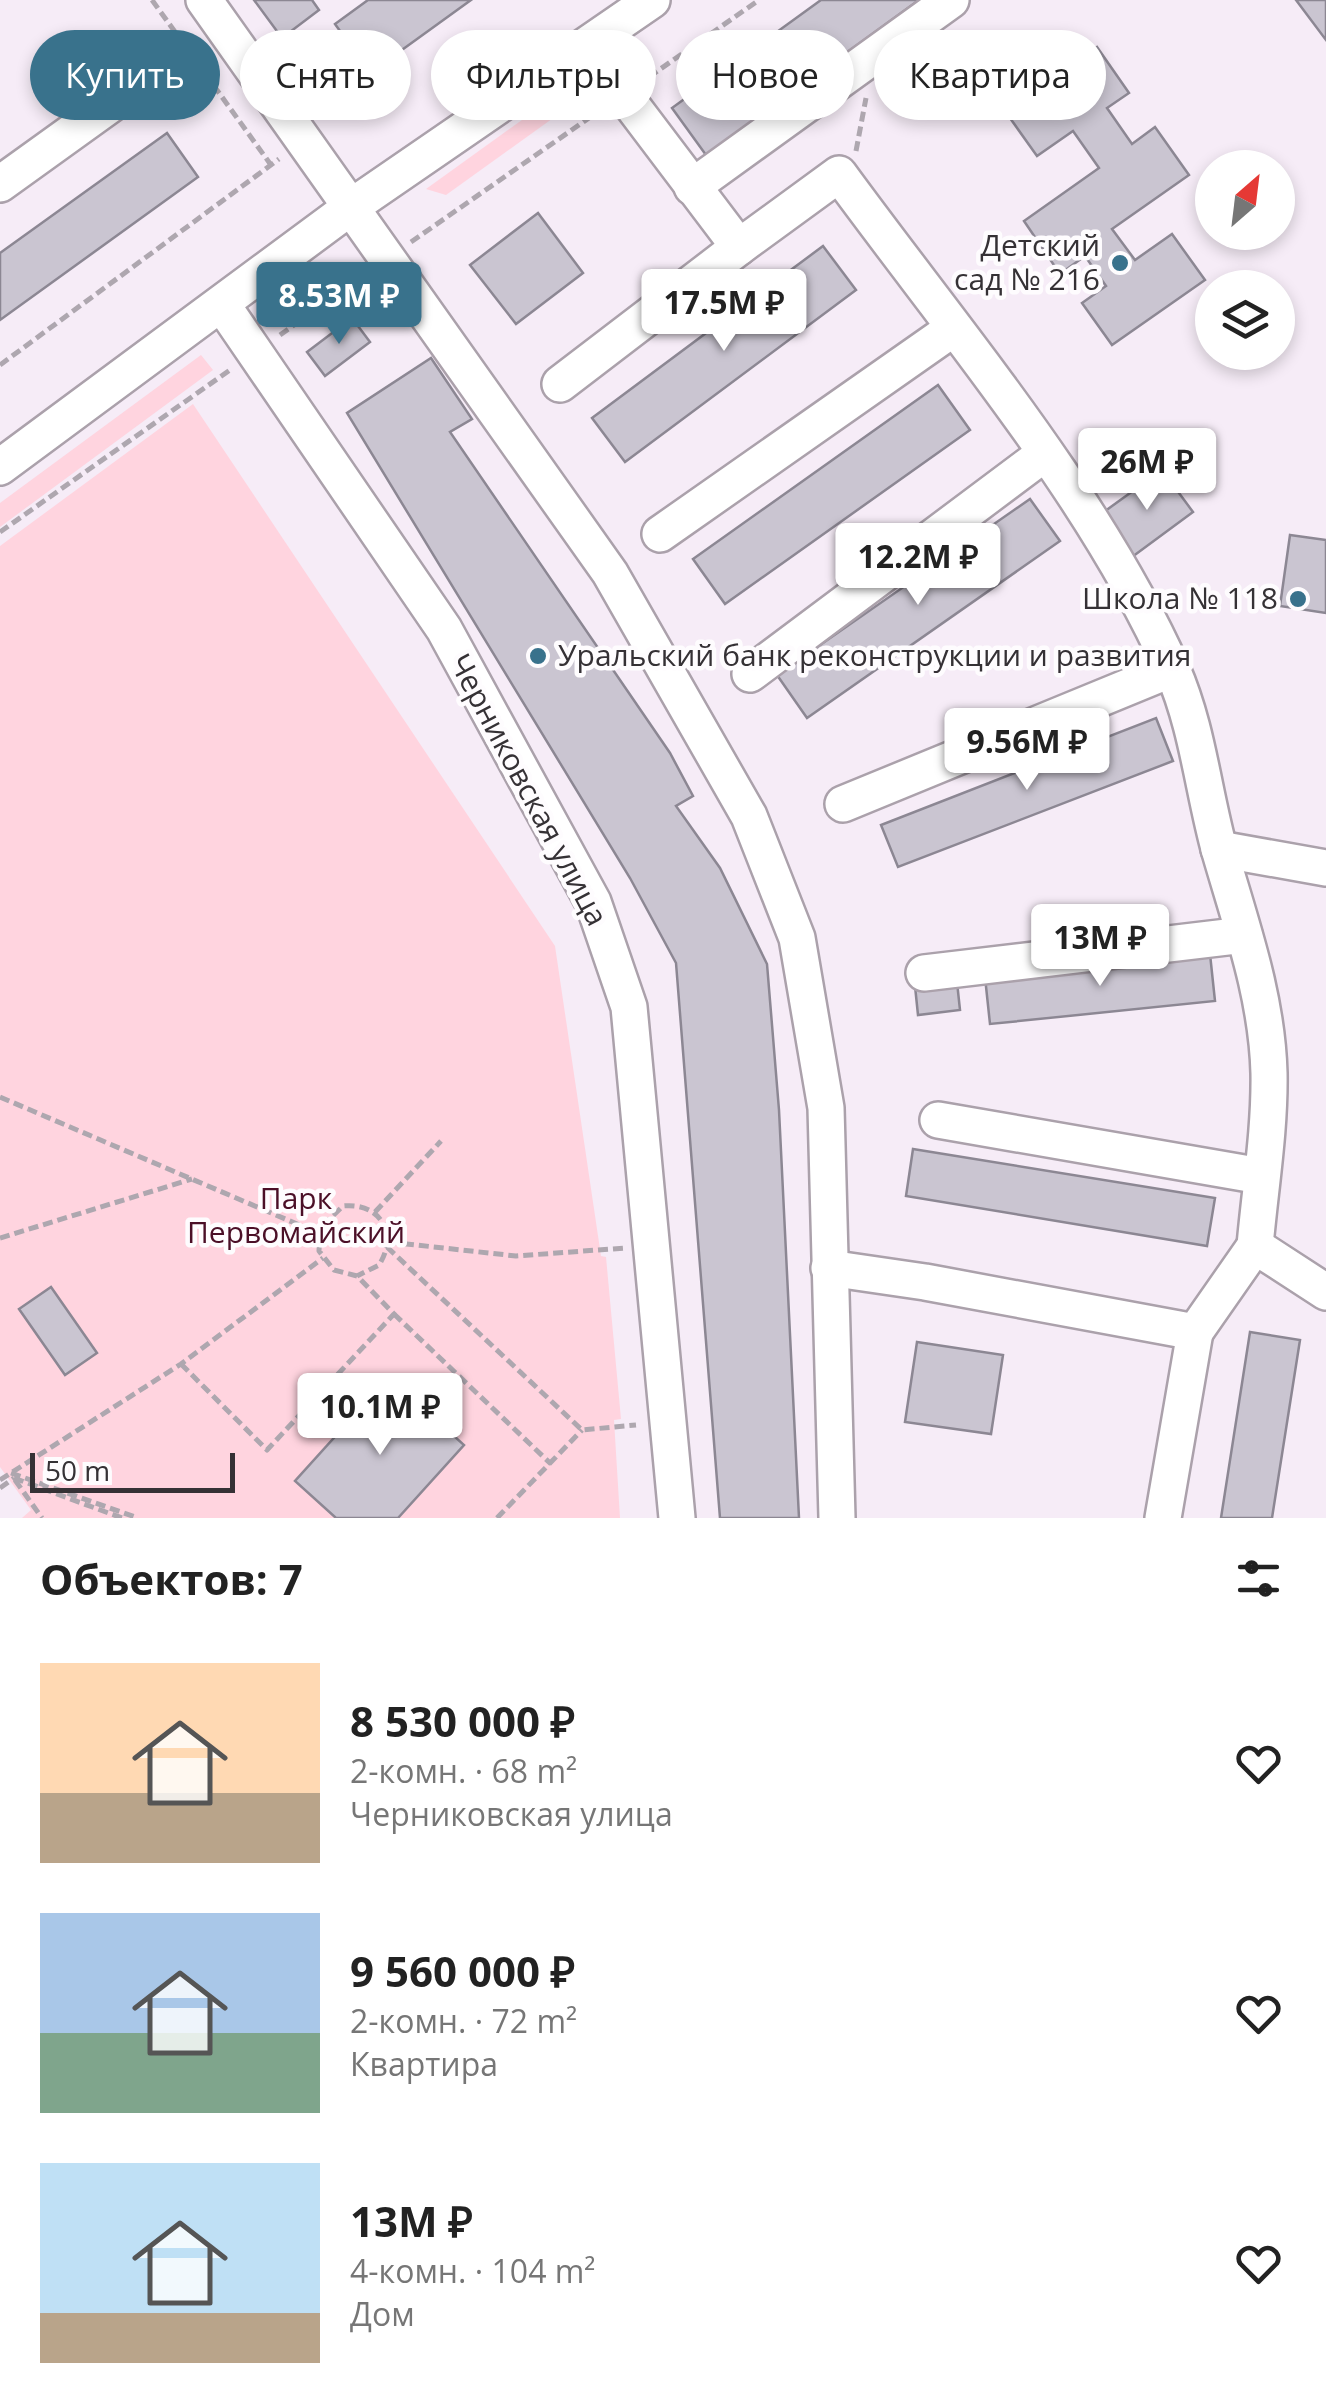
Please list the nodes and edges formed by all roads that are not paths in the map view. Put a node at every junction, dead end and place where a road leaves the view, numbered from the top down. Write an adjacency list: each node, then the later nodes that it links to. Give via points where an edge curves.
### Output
1 (204, 0): 10 (street)
2 (652, 0): 4 (street)
3 (951, 0): 9 (street)
4 (610, 30)
5 (89, 120): 8 (street)
6 (479, 120): 10 (street)
7 (642, 120): 9 (street)
8 (0, 184)
9 (692, 188): 11 (street)
10 (351, 207): 12 (street); 28 (street, via 610,573 750,816 797,938 826,1108)
11 (739, 247): 13 (street, via 839,174); 14 (street)
12 (222, 306): 16 (street); 31 (street, Черниковская улица, via 444,629 594,902 629,1007)
13 (954, 328): 15 (street); 17 (street)
14 (560, 384)
15 (1044, 454): 18 (street, via 1109,553); 19 (street)
16 (0, 468)
17 (660, 534)
18 (1172, 669): 20 (street); 21 (street, via 1192,725)
19 (750, 674)
20 (843, 804)
21 (1219, 849): 22 (street); 23 (street)
22 (1326, 868)
23 (1244, 935): 24 (street); 26 (street, via 1265,1014 1269,1076)
24 (924, 973)
25 (938, 1120): 26 (street)
26 (1261, 1176): 27 (street)
27 (1255, 1246): 29 (street); 30 (street)
28 (828, 1268): 30 (street); 32 (street)
29 (1326, 1292)
30 (1195, 1332): 33 (street)
31 (678, 1518)
32 (837, 1518)
33 (1163, 1518)

